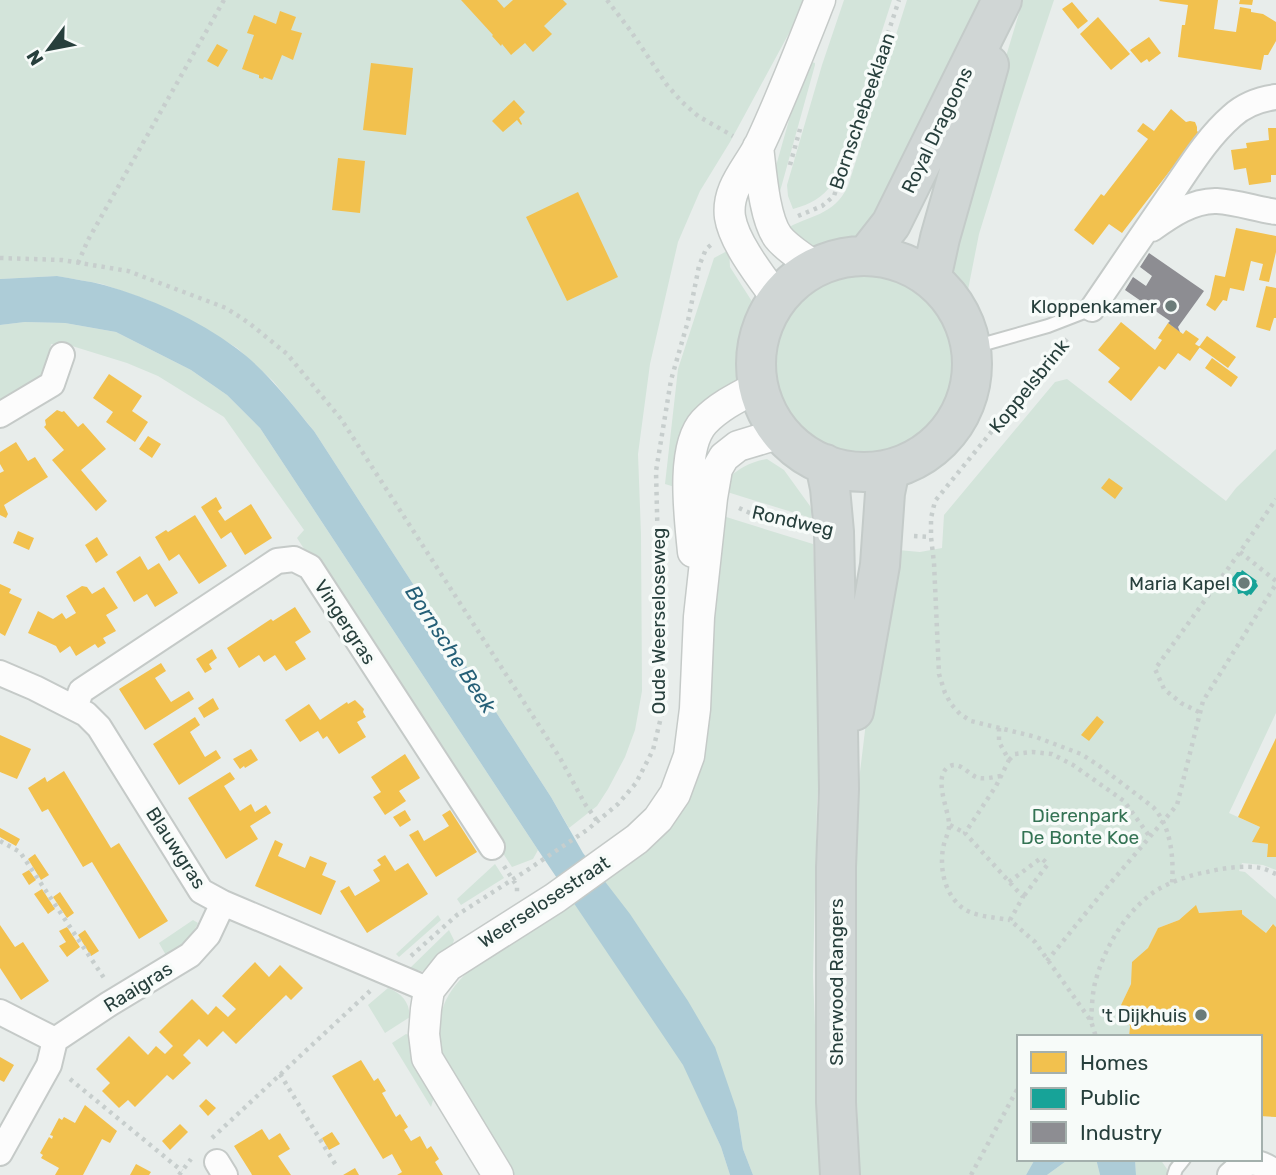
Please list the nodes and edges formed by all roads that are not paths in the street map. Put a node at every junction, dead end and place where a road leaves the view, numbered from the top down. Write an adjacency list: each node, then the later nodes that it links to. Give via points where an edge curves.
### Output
1 (820, 0): 5 (street)
2 (1002, 0): 10 (main road, Royal Dragoons, via 891,224)
3 (1008, 0): 12 (main road, Royal Dragoons)
4 (1276, 97): 6 (street, via 1233,114)
5 (749, 143): 11 (street, via 772,226 788,247); 13 (street, via 730,215 736,235)
6 (1195, 159): 7 (street, via 1197,185); 9 (street)
7 (1214, 201): 8 (street); 9 (street, via 1171,215)
8 (1276, 212)
9 (1140, 238): 14 (street)
10 (866, 256): 11 (main road); 12 (main road, via 898,261)
11 (816, 268): 13 (main road)
12 (931, 279): 15 (main road, via 956,306)
13 (778, 300): 17 (main road, via 762,328)
14 (1092, 309): 15 (lane)
15 (970, 348): 21 (main road, via 972,379 956,422 923,455)
16 (62, 355): 18 (street, via 52,383)
17 (759, 386): 19 (main road); 22 (street, Weerselosestraat, via 732,400 698,430 690,465)
18 (0, 415)
19 (781, 433): 20 (main road); 22 (street, Weerselosestraat, via 738,446 724,457)
20 (825, 464): 21 (main road, via 843,470); 25 (main road, Sherwood Rangers, via 834,532)
21 (890, 469): 25 (main road, Sherwood Rangers, via 880,565)
22 (700, 497): 28 (street, Weerselosestraat, via 695,709 689,756 675,794 637,839 448,966)
23 (0, 673): 24 (street, Blauwgras)
24 (75, 708): 26 (street, Vingergras, via 81,691 276,561 295,558 310,567); 27 (street, Blauwgras, via 99,727 201,891)
25 (839, 789): 34 (main road, Sherwood Rangers, via 836,1088)
26 (492, 847)
27 (223, 903): 28 (street, Blauwgras); 30 (street, Raaigras, via 208,934 190,955)
28 (429, 990): 33 (street, via 424,1034 427,1058)
29 (0, 1012): 30 (street)
30 (55, 1040): 31 (street, via 49,1065)
31 (0, 1153)
32 (1276, 1173): 35 (street, via 1252,1162)
33 (498, 1175)
34 (840, 1175)
35 (1230, 1175)

